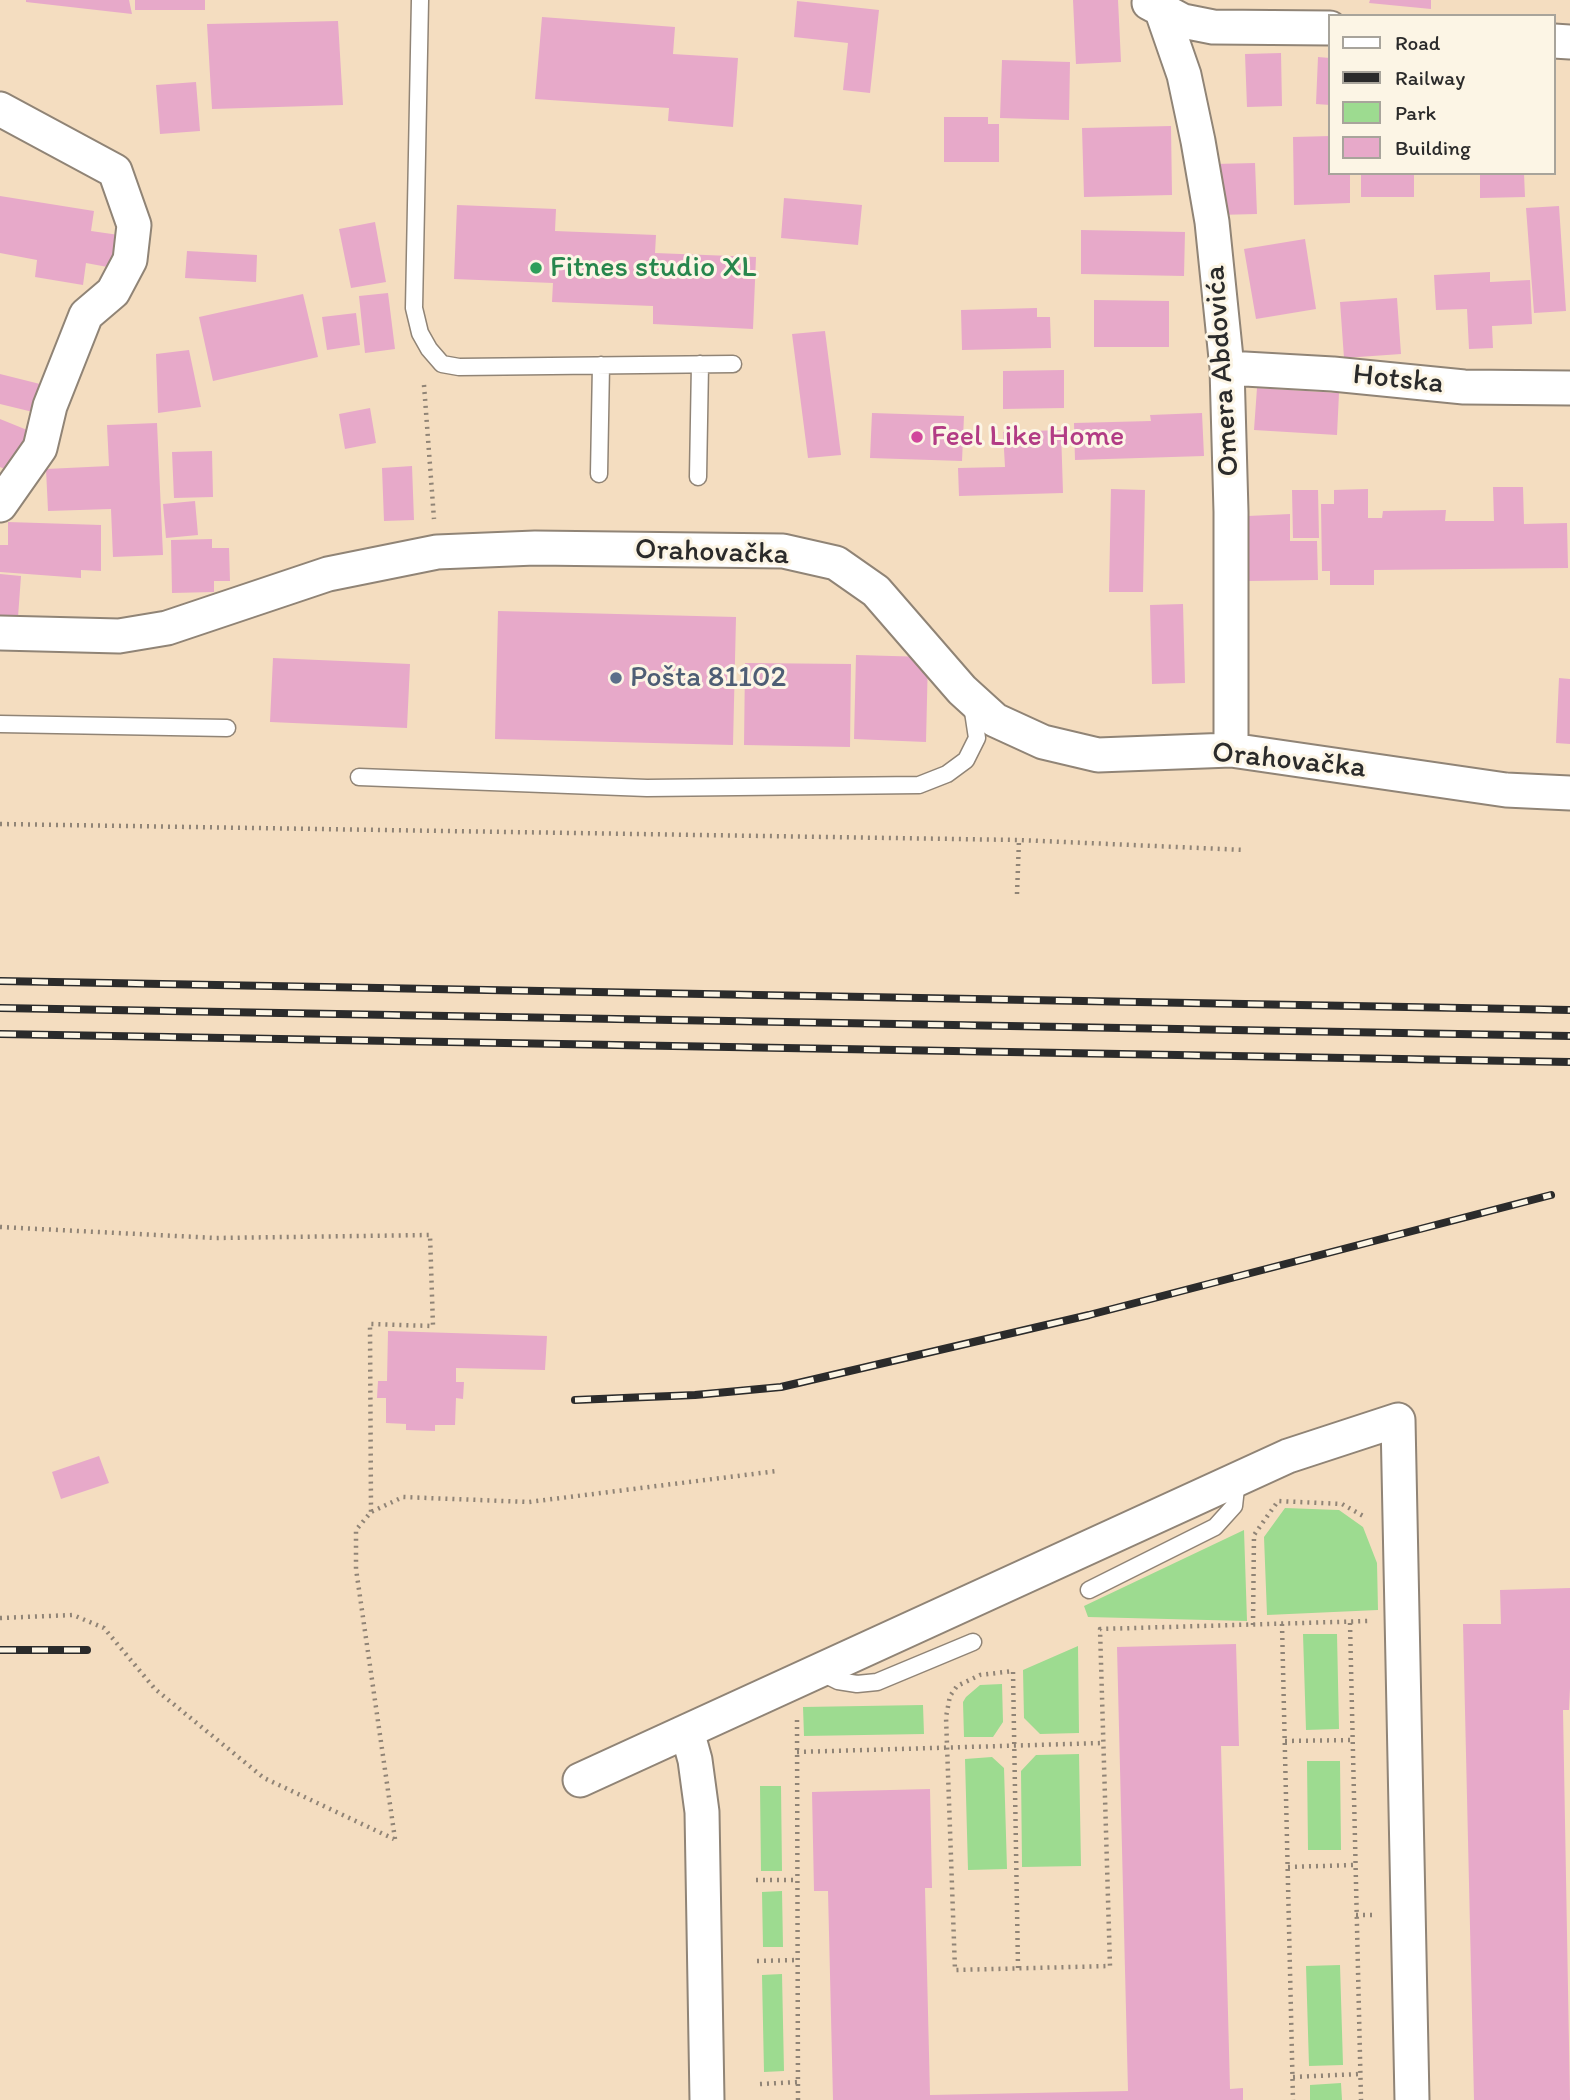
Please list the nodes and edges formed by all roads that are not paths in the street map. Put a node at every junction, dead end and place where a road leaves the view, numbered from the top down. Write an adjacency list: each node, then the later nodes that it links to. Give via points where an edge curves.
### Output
1 (420, 0): 6 (lane, via 414,308 420,333 442,364)
2 (1153, 2): 3 (street, via 1183,21 1213,27); 8 (street, Omera Abdovića, via 1184,75 1198,141 1212,222)
3 (1328, 28)
4 (0, 109): 12 (street, via 115,171 134,225 130,260 113,292 86,315 50,406 40,448)
5 (733, 364): 7 (lane)
6 (601, 365): 7 (lane); 10 (lane)
7 (700, 365): 11 (lane)
8 (1227, 368): 9 (street, Hotska, via 1464,387); 17 (street, Omera Abdovića)
9 (1570, 388)
10 (599, 474)
11 (698, 477)
12 (0, 505)
13 (0, 633): 14 (street, Orahovačka, via 118,636 167,628 328,574 437,552 535,548 783,551 836,563 876,591)
14 (971, 699): 17 (street, Orahovačka, via 995,720 1043,742 1098,755); 18 (lane, via 977,738 966,760 947,775 919,785 647,788)
15 (0, 724): 16 (lane)
16 (227, 728)
17 (1231, 750): 19 (street, Orahovačka, via 1506,790)
18 (359, 777)
19 (1570, 793)
20 (1237, 1479): 21 (lane, via 1234,1506 1215,1527); 23 (street); 27 (street, via 1326,1441 1398,1420)
21 (1089, 1590)
22 (973, 1642): 23 (lane, via 877,1682 838,1681)
23 (818, 1671): 24 (street)
24 (687, 1731): 25 (street); 26 (street, via 702,1812)
25 (580, 1780)
26 (707, 2100)
27 (1412, 2100)

